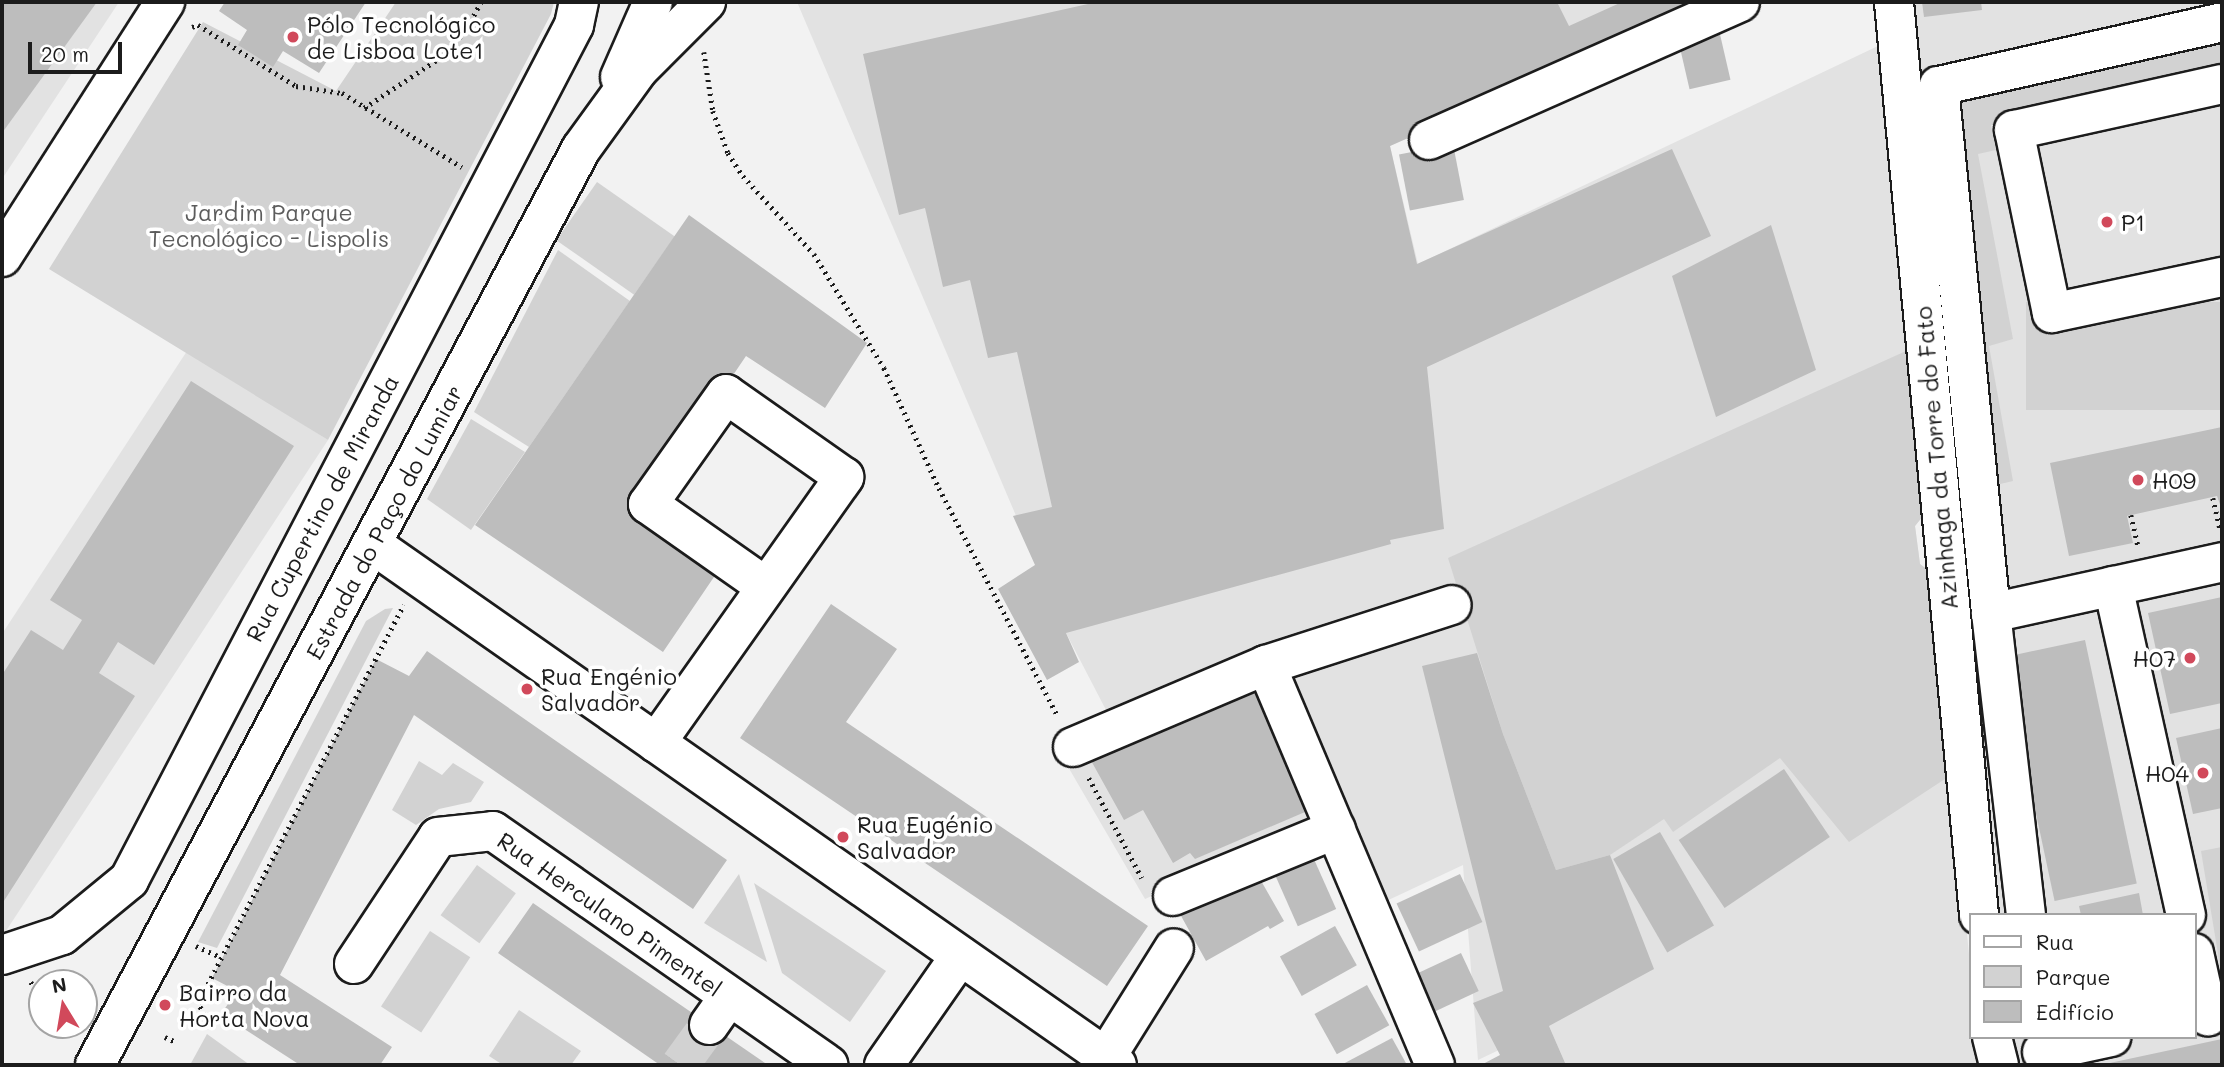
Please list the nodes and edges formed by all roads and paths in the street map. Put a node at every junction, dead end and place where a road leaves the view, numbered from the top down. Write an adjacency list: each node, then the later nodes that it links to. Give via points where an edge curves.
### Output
1 (165, 2): 15 (street)
2 (481, 2): 11 (path, via 446,54)
3 (579, 2): 14 (street, Rua Cupertino de Miranda, via 574,25)
4 (653, 2): 12 (street)
5 (1740, 2): 13 (street)
6 (1894, 2): 31 (street, Azinhaga da Torre do Fato)
7 (702, 6): 12 (street, Estrada do Paço do Lumiar); 28 (path, via 713,111 728,153 814,254 884,368 939,488)
8 (2222, 22): 25 (street, via 1940,86)
9 (198, 25): 11 (path, via 296,86 342,93)
10 (2222, 83): 16 (street, via 2014,130 2052,313)
11 (364, 108): 14 (path)
12 (604, 112): 19 (street, Estrada do Paço do Lumiar)
13 (1429, 139)
14 (491, 184): 35 (street, Rua Cupertino de Miranda, via 129,880 62,935)
15 (2, 257)
16 (2222, 277)
17 (2213, 498): 18 (path)
18 (2222, 540)
19 (372, 544): 21 (street); 47 (street, Estrada do Paço do Lumiar)
20 (2222, 562): 22 (street)
21 (422, 580): 27 (street); 39 (path, via 396,614 209,980 198,1003)
22 (2113, 586): 25 (street); 33 (street)
23 (766, 587): 23 (street, via 844,477 726,394 648,504); 27 (street)
24 (1452, 605): 26 (street)
25 (1991, 612): 32 (street)
26 (1266, 665): 28 (street); 29 (street)
27 (656, 743): 36 (street)
28 (1073, 747): 30 (path)
29 (1336, 830): 30 (street); 50 (street)
30 (1159, 890)
31 (1979, 913)
32 (2026, 913)
33 (2186, 913)
34 (1174, 948): 46 (street)
35 (2, 955)
36 (960, 956): 46 (street); 49 (street)
37 (2196, 962): 40 (street)
38 (354, 964): 48 (street, Rua Herculano Pimentel, via 438,837 493,831 719,1010)
39 (204, 1016)
40 (2208, 1016)
41 (165, 1037): 44 (path)
42 (1992, 1039): 51 (street)
43 (2102, 1039): 45 (street)
44 (176, 1042)
45 (2043, 1052)
46 (1111, 1061)
47 (95, 1065)
48 (828, 1065)
49 (884, 1065)
50 (1435, 1065)
51 (1999, 1065)

